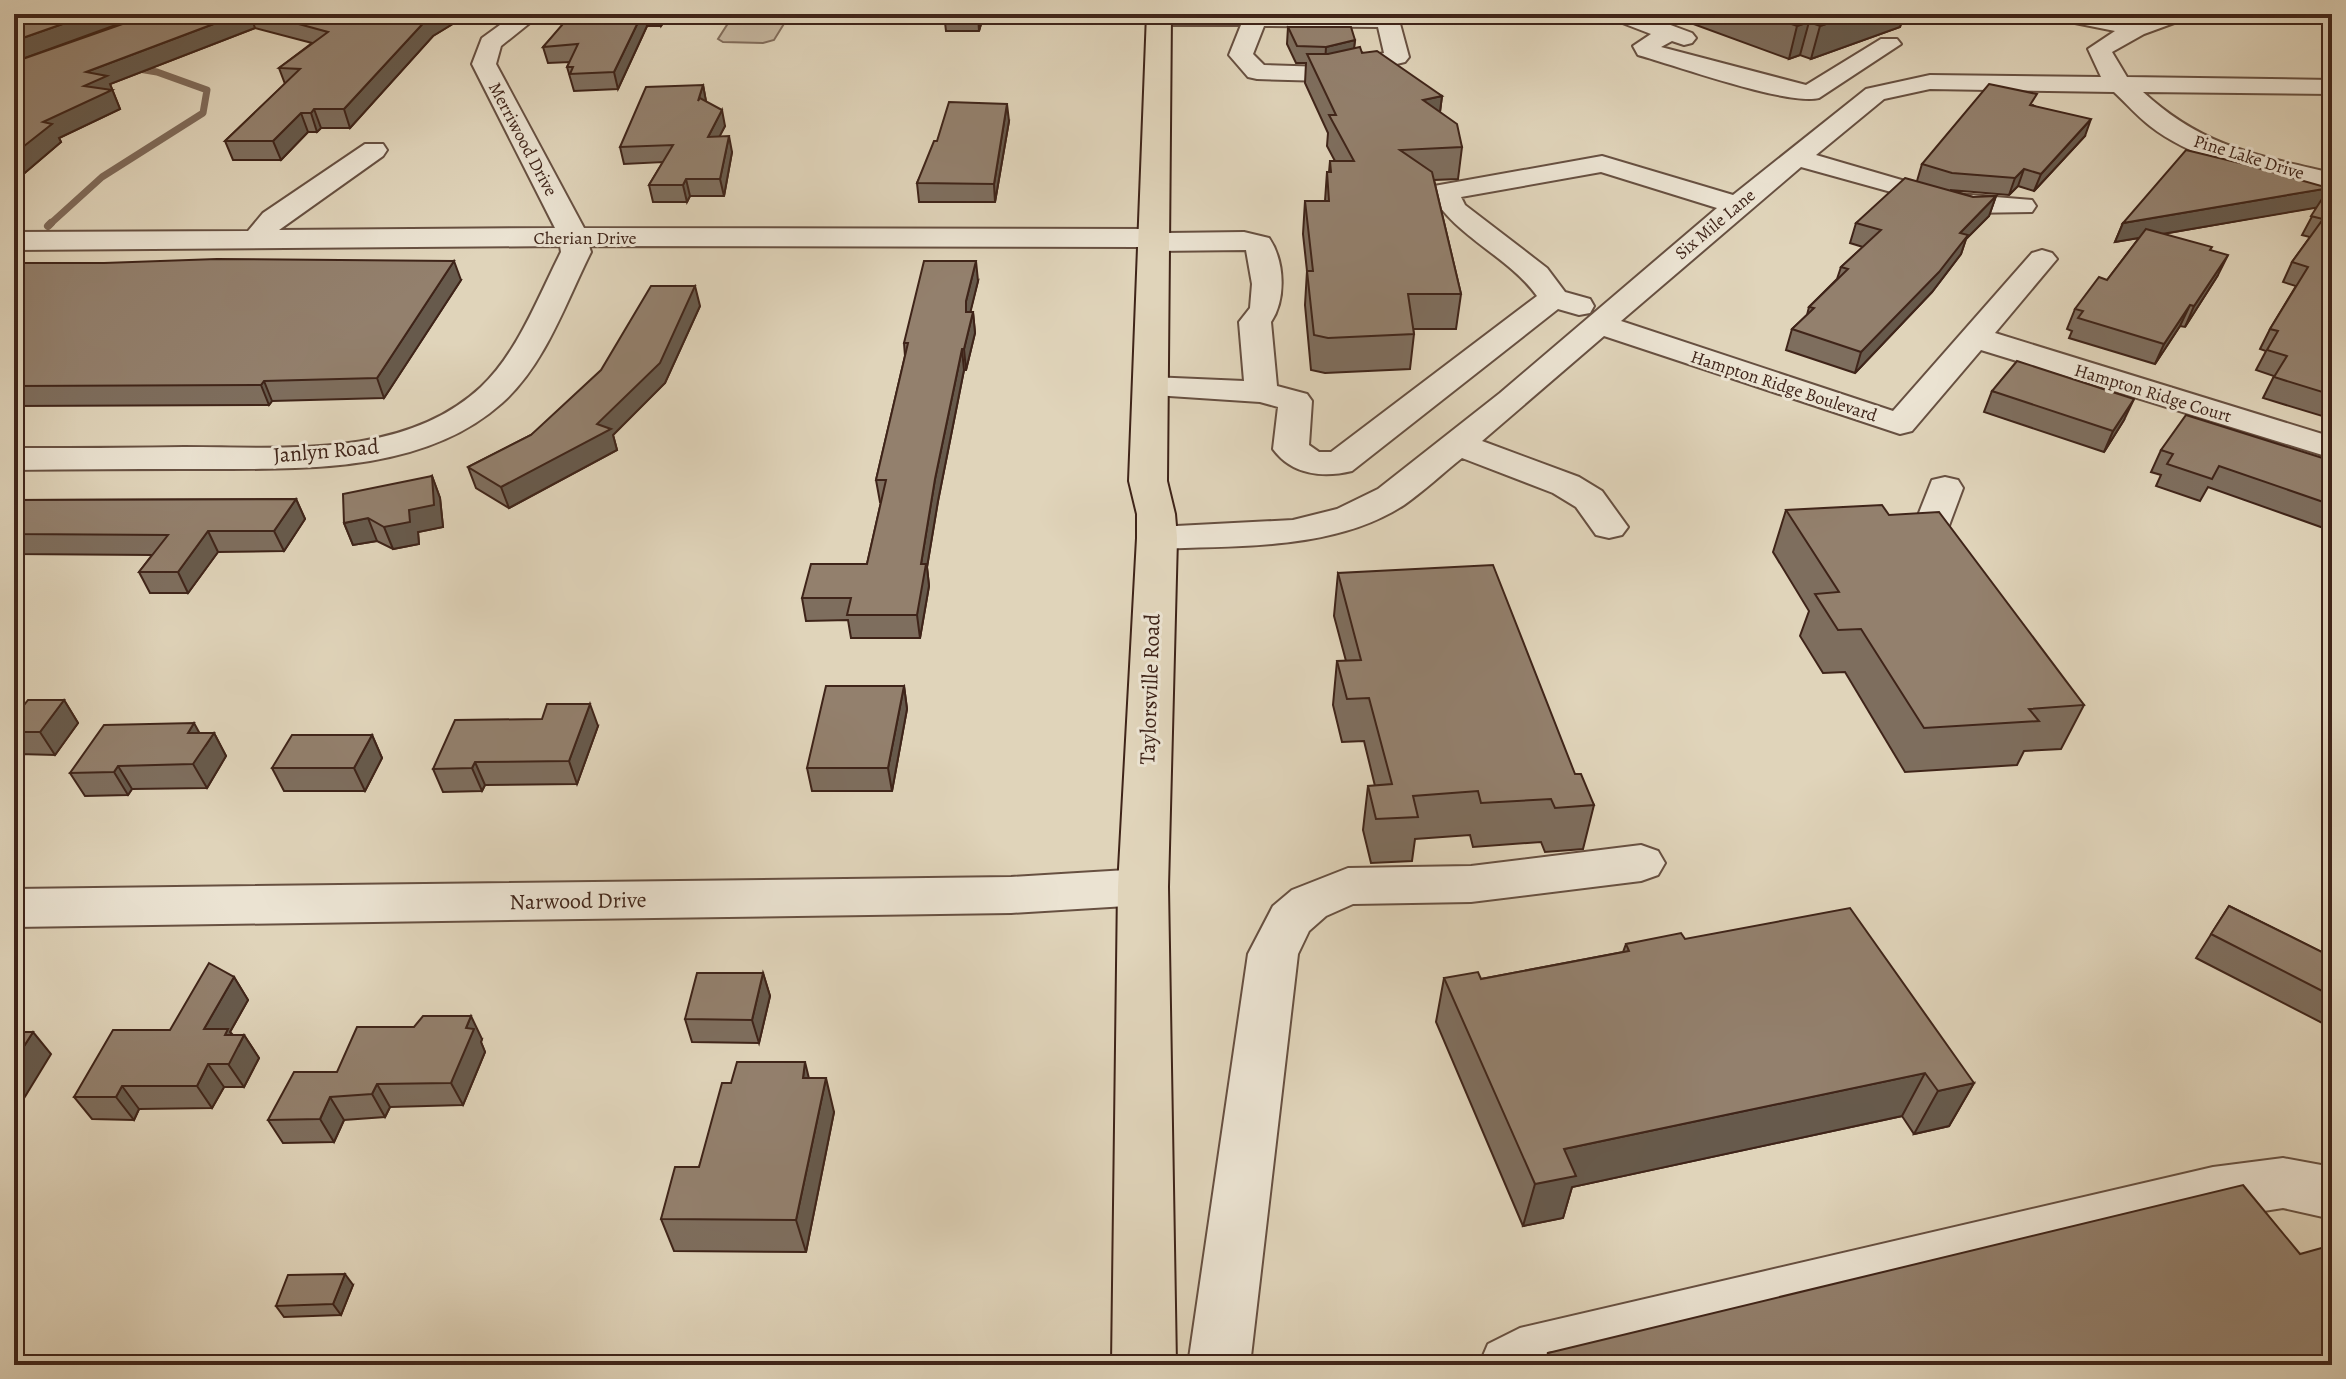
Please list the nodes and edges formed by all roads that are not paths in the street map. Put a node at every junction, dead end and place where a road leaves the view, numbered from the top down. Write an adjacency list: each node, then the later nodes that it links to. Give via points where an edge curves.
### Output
1 (530, 14): 20 (street, Merriwood Drive, via 490,43 484,64)
2 (1620, 14): 9 (street, via 1670,33 1646,50 1804,92 1816,91)
3 (2063, 14): 7 (street)
4 (2177, 14): 7 (street, Pine Lake Drive)
5 (1159, 16): 6 (street); 22 (main road, Taylorsville Road)
6 (1252, 27): 6 (street, via 1241,55 1257,72 1325,74 1397,57 1388,20)
7 (2136, 29): 10 (street, Pine Lake Drive, via 2100,49 2104,67)
8 (1889, 44): 9 (street)
9 (1835, 78): 13 (street)
10 (2118, 84): 11 (street, Six Mile Lane); 13 (street, Six Mile Lane, via 1930,82); 17 (street, Pine Lake Drive, via 2158,121 2196,143)
11 (2219, 86): 12 (street, Six Mile Lane); 14 (street)
12 (2332, 87)
13 (1883, 91): 16 (street, Six Mile Lane)
14 (2332, 111)
15 (374, 150): 21 (street, via 273,219)
16 (1795, 157): 18 (street, Six Mile Lane); 19 (street, via 1942,200)
17 (2332, 181)
18 (1737, 205): 25 (street, via 1602,164 1444,192 1454,210 1536,274); 26 (street, Six Mile Lane)
19 (2022, 206)
20 (573, 237): 21 (street, Cherian Drive); 22 (street, Cherian Drive); 32 (street, Janlyn Road, via 576,252 505,379 471,412 413,439 330,455)
21 (256, 240): 23 (street, Cherian Drive)
22 (1156, 240): 28 (main road, Taylorsville Road); 29 (street, Cherian Drive, via 1259,244 1267,284 1265,308 1255,322)
23 (14, 241)
24 (2042, 259): 27 (street, Hampton Ridge Boulevard)
25 (1554, 298): 26 (street); 29 (street, via 1339,463 1311,463 1291,449 1295,401)
26 (1603, 320): 27 (street, Hampton Ridge Boulevard, via 1900,424); 30 (street, Six Mile Lane)
27 (1974, 337): 31 (street, Hampton Ridge Court)
28 (1151, 387): 29 (street); 36 (main road, Taylorsville Road, via 1148,481)
29 (1261, 392)
30 (1458, 444): 35 (street, via 1566,485 1589,499); 36 (street, Six Mile Lane, via 1391,497 1350,517 1293,531)
31 (2332, 448)
32 (14, 459)
33 (1945, 488): 34 (street)
34 (1934, 523)
35 (1609, 527)
36 (1157, 538): 38 (main road, Taylorsville Road)
37 (1641, 863): 42 (street, via 1471,884 1348,886 1309,903 1290,919 1273,954)
38 (1143, 887): 39 (street, Narwood Drive, via 1011,895); 41 (main road, Taylorsville Road)
39 (14, 908)
40 (2332, 1193): 43 (street, via 2283,1183 2213,1193 1520,1358)
41 (1144, 1365)
42 (1219, 1365)
43 (1510, 1365)

